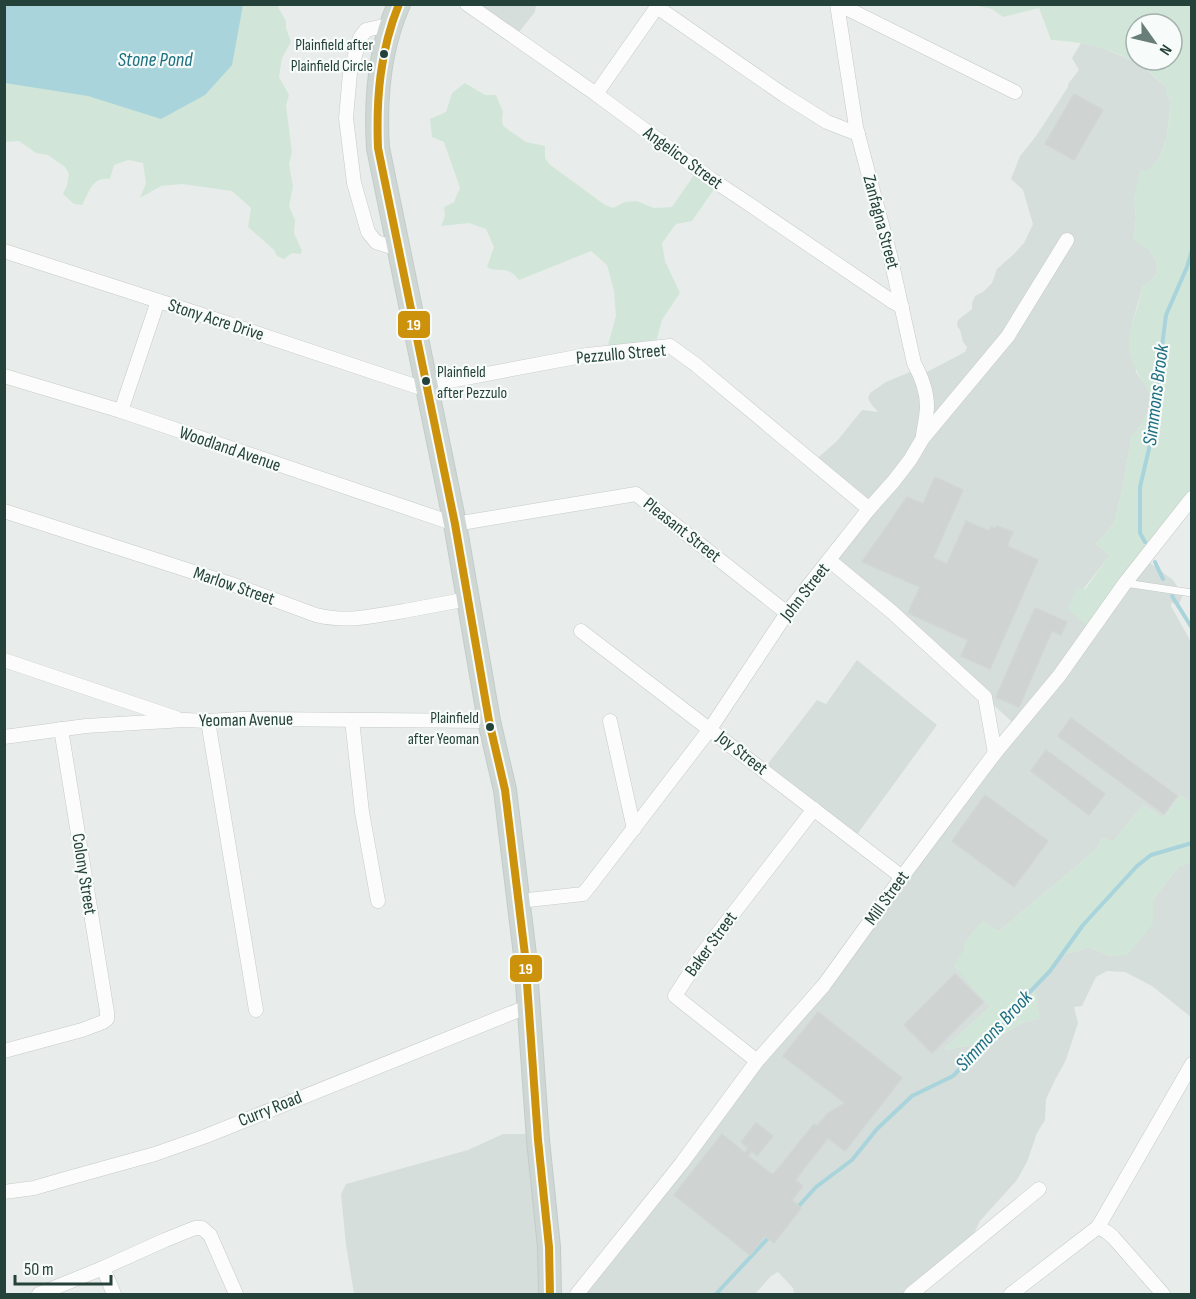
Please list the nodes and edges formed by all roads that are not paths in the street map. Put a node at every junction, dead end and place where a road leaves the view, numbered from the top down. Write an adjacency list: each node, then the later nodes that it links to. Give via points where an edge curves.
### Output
1 (467, 4): 6 (street, Angelico Street)
2 (838, 4): 5 (street); 7 (street, Zanfagna Street)
3 (658, 6): 6 (street); 7 (street, via 783,95 827,122)
4 (395, 14): 9 (main road, via 380,75 376,117 378,148); 9 (street, via 366,30 360,38 350,73 346,118 354,183 368,232 376,242)
5 (1015, 92)
6 (596, 94): 12 (street, Angelico Street, via 711,179)
7 (858, 134): 12 (street, Zanfagna Street)
8 (1067, 240): 16 (street, John Street, via 1008,336)
9 (398, 249): 14 (main road)
10 (4, 251): 11 (street, Stony Acre Drive)
11 (158, 301): 14 (street, Stony Acre Drive, via 408,384); 15 (street)
12 (902, 307): 16 (street, Zanfagna Street, via 926,398)
13 (4, 376): 15 (street, Woodland Avenue)
14 (427, 385): 18 (street, Pezzullo Street, via 587,355 670,346); 20 (main road)
15 (121, 411): 20 (street, Woodland Avenue)
16 (923, 438): 18 (street, John Street, via 893,482)
17 (1191, 498): 22 (street, Mill Street)
18 (868, 509): 21 (street, John Street)
19 (4, 511): 24 (street, Marlow Street, via 330,618 368,618)
20 (455, 524): 24 (main road); 25 (street, Pleasant Street, via 636,494)
21 (829, 560): 25 (street, John Street); 36 (street, via 985,697)
22 (1125, 583): 23 (lane); 36 (street, Mill Street, via 1059,676)
23 (1191, 593)
24 (468, 599): 31 (main road)
25 (787, 613): 34 (street, John Street)
26 (580, 631): 34 (street, Joy Street)
27 (4, 660): 28 (street)
28 (184, 720): 30 (street, Yeoman Avenue); 33 (street, Yeoman Avenue)
29 (352, 720): 30 (street, Yeoman Avenue); 31 (street, Yeoman Avenue); 40 (street, via 362,812)
30 (208, 721): 43 (street)
31 (489, 721): 41 (main road, via 505,790)
32 (610, 721): 38 (street)
33 (61, 729): 35 (street, Yeoman Avenue); 44 (street, Colony Street, via 107,1020)
34 (710, 729): 37 (street, Joy Street); 38 (street, John Street)
35 (4, 737)
36 (995, 753): 39 (street, Mill Street)
37 (814, 809): 39 (street, Joy Street); 45 (street, Baker Street, via 702,954 675,996)
38 (634, 829): 41 (street, John Street, via 583,894)
39 (902, 877): 45 (street, Mill Street, via 824,986)
40 (378, 901)
41 (519, 901): 42 (main road)
42 (529, 1006): 48 (street, Curry Road, via 206,1136 34,1188); 54 (main road)
43 (256, 1010)
44 (4, 1050)
45 (757, 1061): 55 (street, Mill Street)
46 (1191, 1064): 49 (street)
47 (1039, 1189): 56 (street)
48 (4, 1192)
49 (1098, 1227): 57 (street); 58 (street, via 1113,1237)
50 (103, 1268): 51 (street); 52 (street); 53 (street, via 202,1228 210,1235)
51 (39, 1294)
52 (114, 1294)
53 (236, 1294)
54 (550, 1294)
55 (577, 1294)
56 (911, 1294)
57 (1011, 1294)
58 (1163, 1294)

